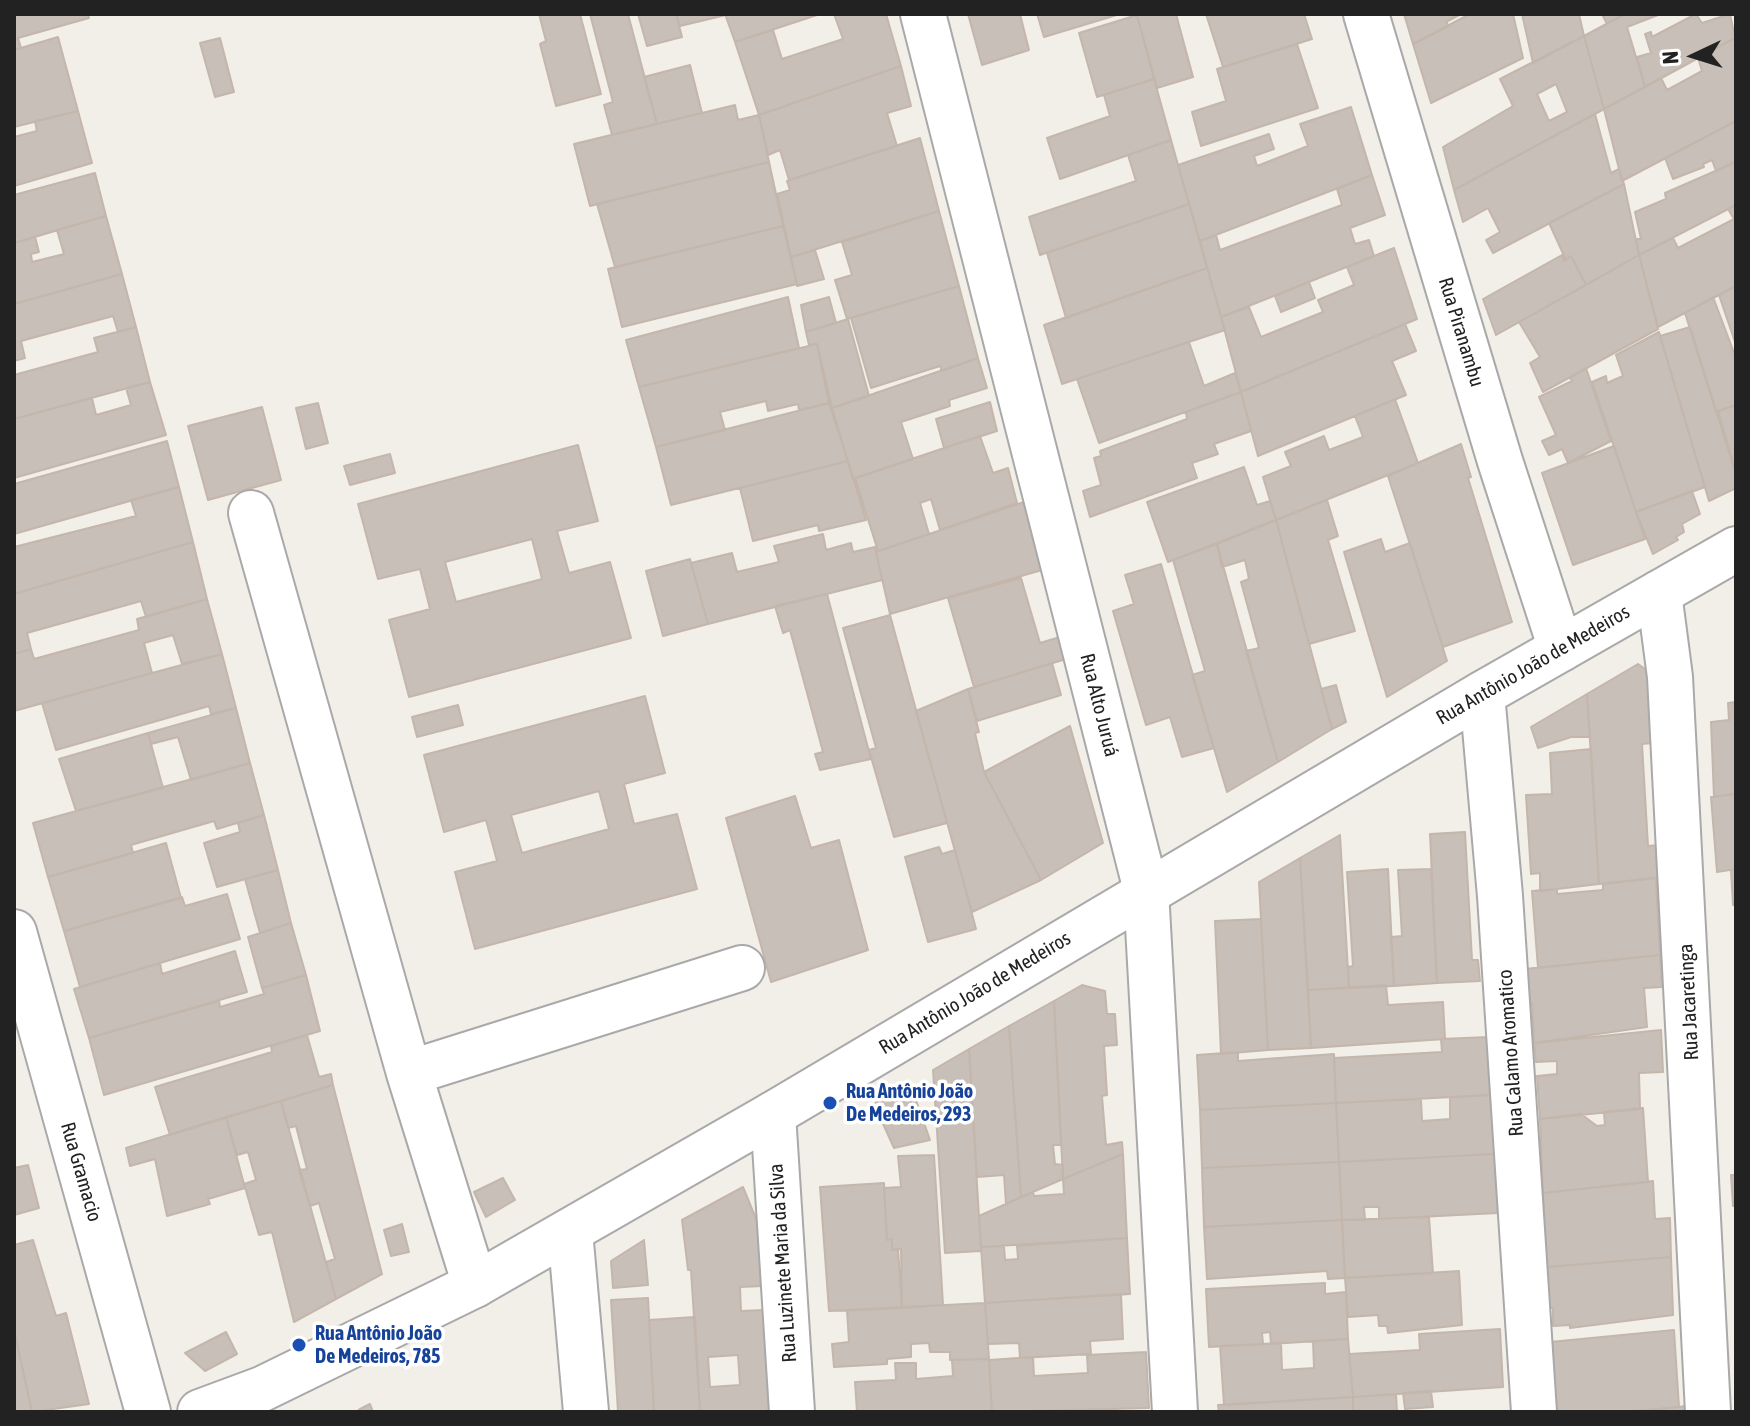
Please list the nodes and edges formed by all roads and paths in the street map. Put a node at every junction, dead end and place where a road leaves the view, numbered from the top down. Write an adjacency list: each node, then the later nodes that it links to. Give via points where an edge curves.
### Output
1 (923, 14): 8 (street, Rua Alto Juruá)
2 (1366, 14): 6 (street, Rua Piranambu)
3 (251, 513): 11 (street)
4 (1736, 549): 5 (street, Rua Antônio João de Medeiros)
5 (1659, 593): 6 (street, Rua Antônio João de Medeiros); 21 (street, Rua Jacaretinga, via 1670,677)
6 (1561, 649): 7 (street, Rua Antônio João de Medeiros)
7 (1482, 694): 8 (street, Rua Antônio João de Medeiros); 20 (street, Rua Calamo Aromatico)
8 (1146, 890): 12 (street, Rua Antônio João de Medeiros); 19 (street, Rua Alto Juruá)
9 (14, 932): 15 (street, Rua Gramacio)
10 (742, 968): 11 (street)
11 (409, 1073): 14 (street)
12 (773, 1114): 13 (street, Rua Antônio João de Medeiros); 18 (street, Rua Luzinete Maria da Silva)
13 (570, 1231): 14 (street, Rua Antônio João de Medeiros); 17 (street)
14 (475, 1285): 16 (street, Rua Antônio João de Medeiros, via 262,1389)
15 (148, 1412)
16 (200, 1412)
17 (586, 1412)
18 (792, 1412)
19 (1175, 1412)
20 (1534, 1412)
21 (1708, 1412)

